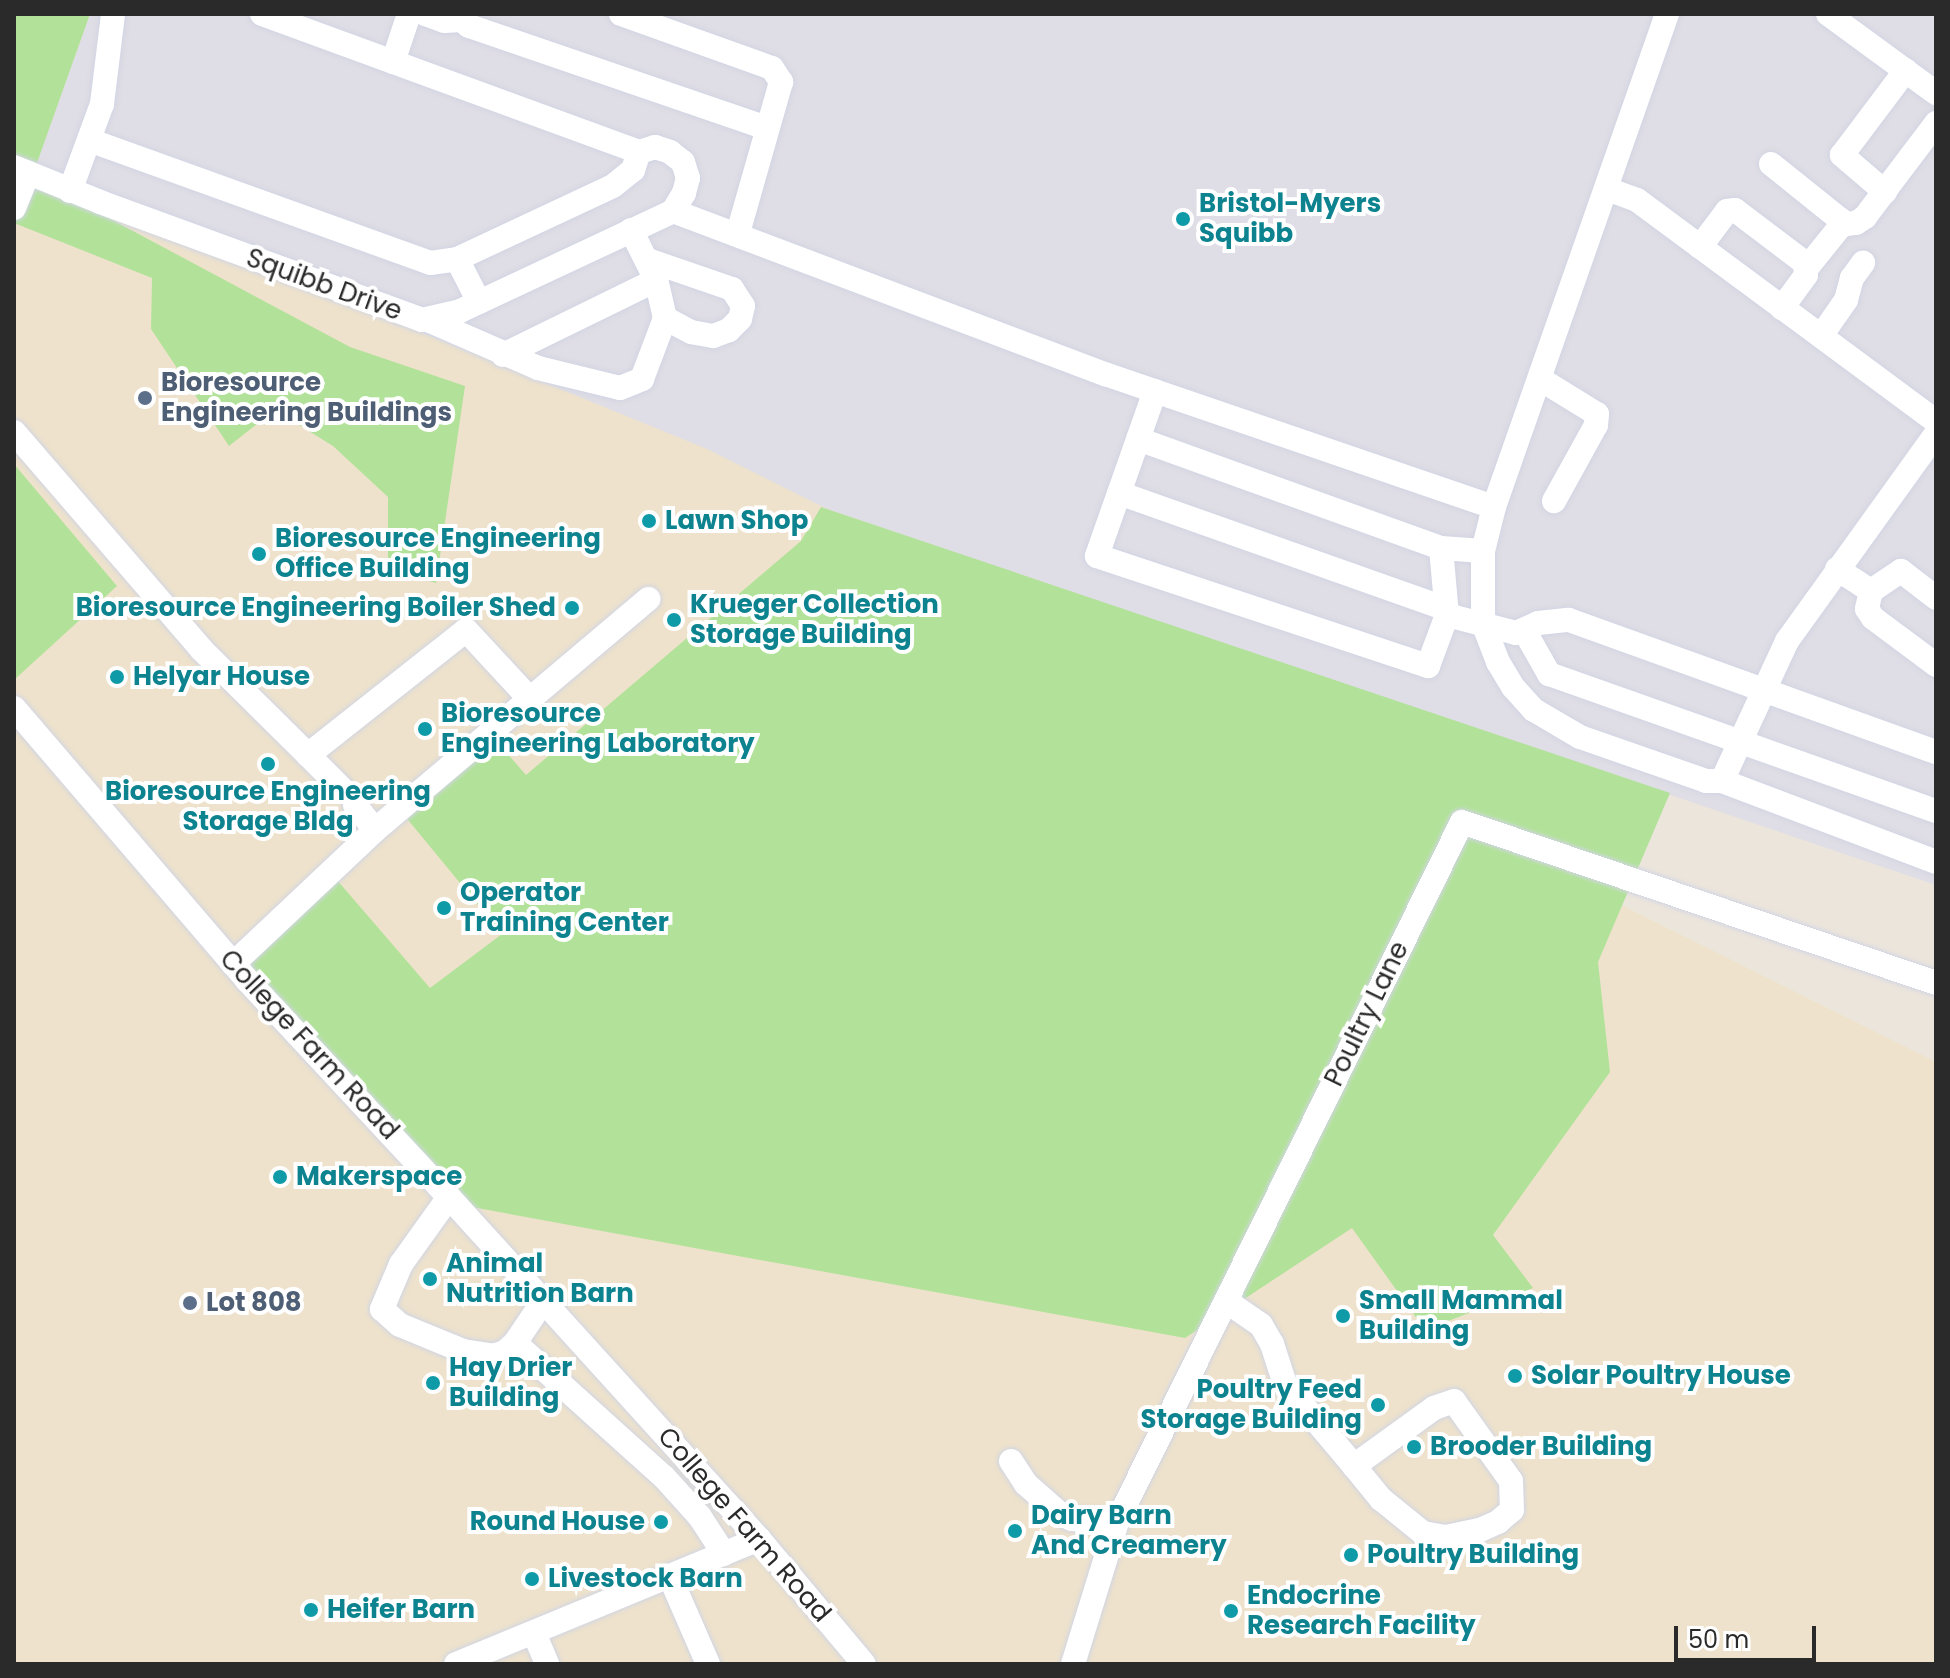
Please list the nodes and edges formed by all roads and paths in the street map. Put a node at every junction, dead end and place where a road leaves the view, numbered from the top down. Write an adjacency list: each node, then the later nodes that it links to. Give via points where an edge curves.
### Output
1 (113, 14): 14 (street, via 102,104)
2 (262, 14): 9 (street)
3 (409, 14): 9 (street)
4 (425, 14): 8 (street, via 444,21)
5 (621, 14): 13 (street, via 772,68 781,82)
6 (1667, 14): 18 (street)
7 (1828, 14): 10 (street)
8 (460, 16): 13 (street, via 469,26)
9 (393, 62): 15 (street)
10 (1906, 70): 11 (street); 20 (street, via 1842,155)
11 (1936, 93)
12 (1936, 123): 20 (street)
13 (767, 128): 25 (street)
14 (89, 140): 19 (street); 27 (street, via 430,263)
15 (639, 152): 22 (street, via 655,147 683,162 688,178); 27 (street, via 633,170 613,186)
16 (1771, 164): 23 (street, via 1836,213)
17 (21, 170): 19 (street, Squibb Drive); 21 (street)
18 (1607, 189): 26 (street, via 1637,200); 37 (street)
19 (70, 191): 34 (street, Squibb Drive)
20 (1885, 192): 23 (street, via 1865,217)
21 (14, 208)
22 (673, 211): 24 (street, Squibb Drive); 25 (street)
23 (1839, 225): 29 (street)
24 (631, 230): 30 (street); 31 (street, Squibb Drive)
25 (738, 233): 38 (street)
26 (1700, 247): 29 (street, via 1727,211 1735,210); 32 (street)
27 (457, 259): 31 (street)
28 (1863, 263): 35 (street)
29 (1806, 269): 32 (street)
30 (652, 270): 33 (street); 33 (street, via 732,289 743,306 729,330 713,336); 36 (street)
31 (479, 302): 34 (street, Squibb Drive)
32 (1782, 308): 35 (street)
33 (665, 318): 36 (street, via 642,379 620,388)
34 (430, 321): 36 (street)
35 (1821, 336): 39 (street)
36 (503, 355)
37 (1540, 379): 44 (street, via 1597,414); 45 (street)
38 (1155, 391): 42 (street); 45 (street)
39 (1936, 421)
40 (14, 432): 61 (street, via 201,649)
41 (1936, 434): 48 (street)
42 (1138, 439): 43 (street); 46 (street)
43 (1119, 493): 52 (street); 52 (street, via 1097,556 1428,666)
44 (1554, 501)
45 (1494, 507): 47 (street)
46 (1441, 548): 47 (street); 52 (street)
47 (1483, 551): 53 (street)
48 (1837, 569): 49 (street); 56 (street, via 1787,641)
49 (1871, 591): 50 (street, via 1897,570); 55 (street, via 1867,609 1873,618)
50 (1936, 598)
51 (648, 599): 57 (street)
52 (1447, 612): 53 (street)
53 (1483, 623): 54 (street, via 1516,633); 62 (street, via 1513,687 1555,725 1706,781)
54 (1524, 630): 56 (street, via 1569,620); 59 (street, via 1549,674)
55 (1936, 665)
56 (1765, 692): 59 (street); 60 (street)
57 (529, 698): 61 (street, via 466,630); 64 (street)
58 (14, 708): 66 (street, College Farm Road)
59 (1741, 744): 62 (street); 63 (street)
60 (1936, 752)
61 (308, 755): 64 (street)
62 (1722, 781): 65 (street)
63 (1936, 811)
64 (375, 830): 66 (street)
65 (1936, 862)
66 (233, 964): 68 (street, College Farm Road)
67 (1936, 983): 70 (street, Poultry Lane, via 1462,822)
68 (449, 1197): 69 (street, College Farm Road); 71 (street, via 401,1264 382,1309 400,1325 463,1351 493,1356)
69 (544, 1300): 71 (street); 75 (street, College Farm Road)
70 (1226, 1301): 73 (street, via 1261,1325 1285,1384); 74 (street, Poultry Lane)
71 (515, 1343): 76 (street, via 664,1477)
72 (1011, 1461): 74 (street, via 1026,1484 1059,1513)
73 (1354, 1466): 73 (street, via 1381,1499 1423,1533 1446,1537 1480,1530 1512,1510 1511,1481 1454,1401 1434,1408)
74 (1117, 1522): 83 (street, Poultry Lane)
75 (759, 1539): 76 (street); 82 (street, College Farm Road)
76 (724, 1554): 77 (street)
77 (670, 1577): 78 (street); 81 (street)
78 (534, 1633): 79 (street); 80 (street)
79 (456, 1664)
80 (547, 1664)
81 (708, 1664)
82 (864, 1664)
83 (1073, 1664)

